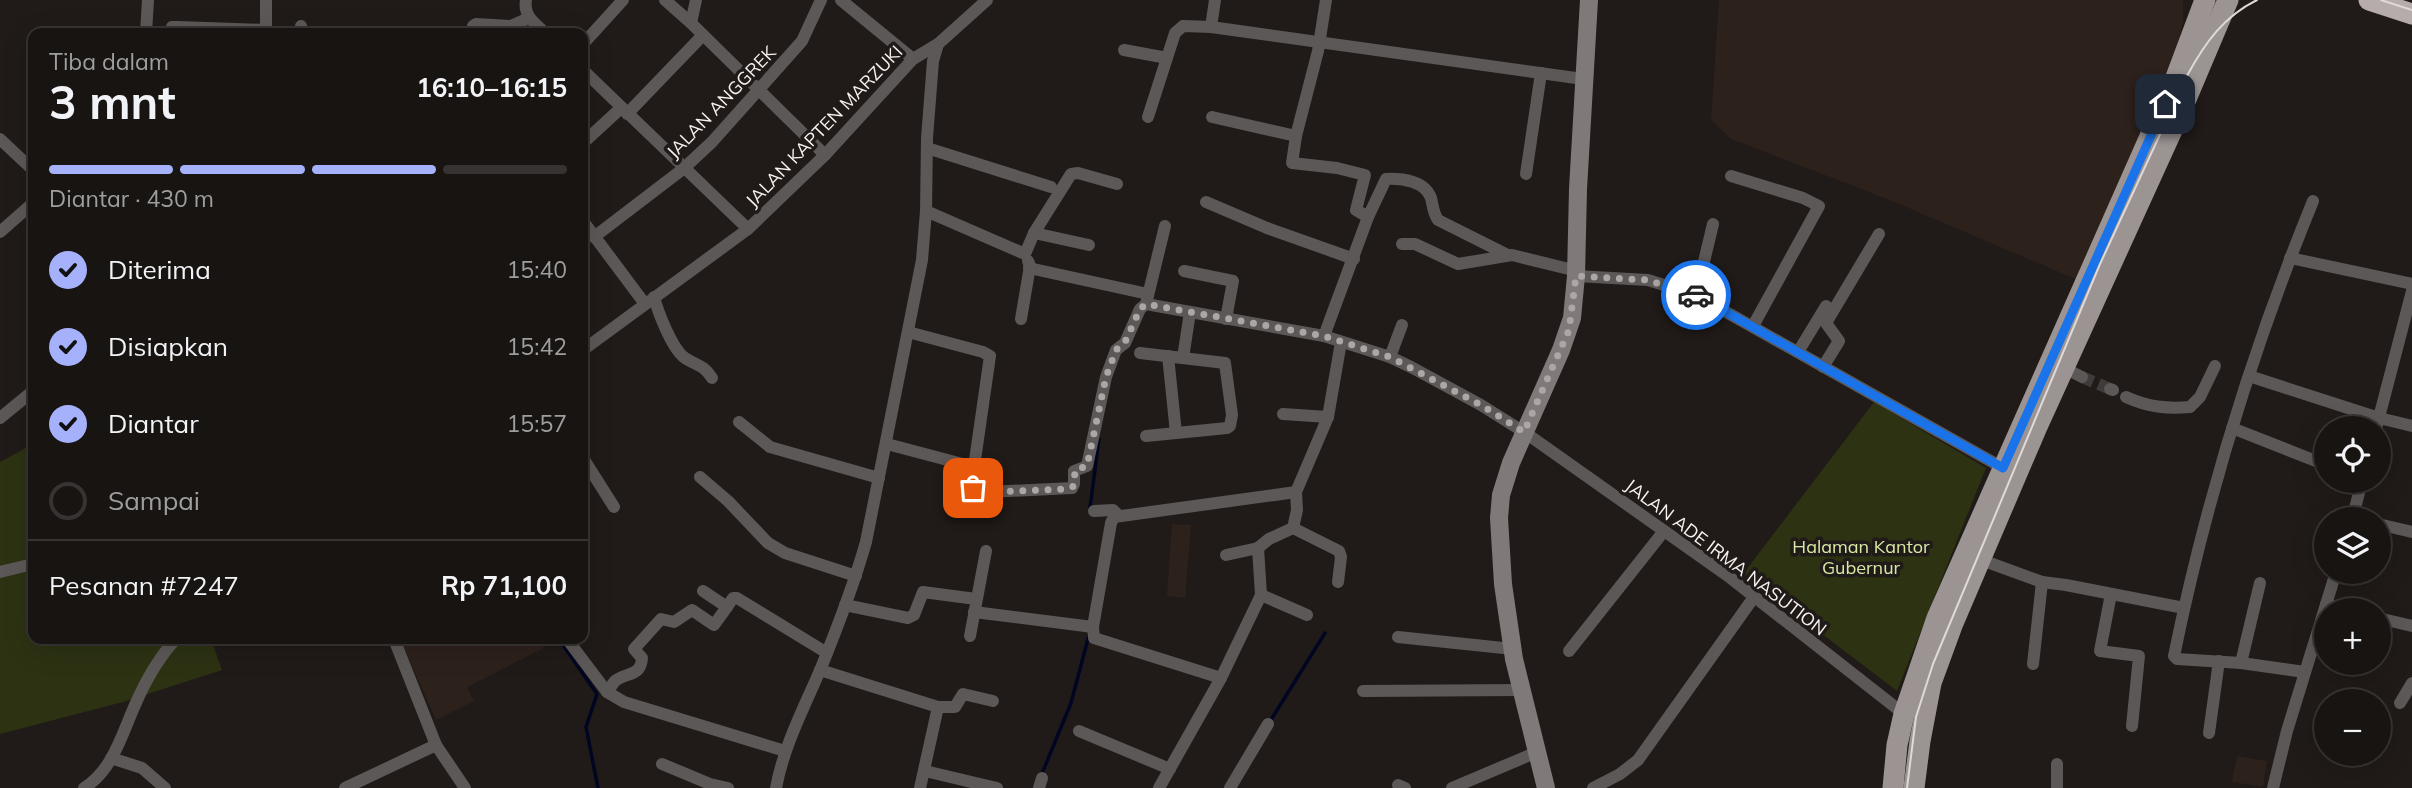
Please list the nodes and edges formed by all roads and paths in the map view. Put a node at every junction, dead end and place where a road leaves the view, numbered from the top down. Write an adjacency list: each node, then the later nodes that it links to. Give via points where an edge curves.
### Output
1 (148, 0): 21 (street)
2 (266, 0): 24 (street)
3 (526, 0): 18 (street)
4 (622, 0): 28 (street)
5 (665, 0): 19 (street)
6 (696, 0): 19 (street)
7 (821, 0): 37 (street, JALAN ANGGREK, via 802,41)
8 (841, 0): 33 (street)
9 (987, 0): 30 (street, JALAN KAPTEN MARZUKI)
10 (1216, 0): 20 (street)
11 (1326, 0): 29 (street)
12 (1589, 0): 36 (street)
13 (2205, 0): 16 (main road)
14 (2228, 0): 130 (main road, via 2073,373)
15 (2369, 0): 17 (highway)
16 (2198, 10): 116 (main road, via 2175,80)
17 (2412, 14)
18 (529, 18): 25 (street, via 511,26 476,24); 26 (street)
19 (691, 23): 27 (street)
20 (1211, 27): 29 (street); 32 (street, via 1183,26 1175,33)
21 (146, 28)
22 (172, 28): 23 (street)
23 (214, 28)
24 (268, 28)
25 (472, 28)
26 (540, 28)
27 (704, 35): 37 (street); 38 (street)
28 (588, 38)
29 (1319, 43): 34 (street); 41 (street)
30 (938, 44): 33 (street, JALAN KAPTEN MARZUKI); 44 (street)
31 (1124, 50): 32 (street)
32 (1167, 58): 39 (street)
33 (913, 60): 45 (street, JALAN KAPTEN MARZUKI)
34 (1541, 73): 36 (street); 48 (street)
35 (588, 76): 38 (street)
36 (1583, 79): 74 (street)
37 (758, 90): 45 (street); 47 (street, JALAN ANGGREK)
38 (624, 111): 43 (street); 47 (street)
39 (1148, 117)
40 (1212, 117): 41 (street)
41 (1296, 136): 56 (street, via 1292,163 1365,175 1356,210)
42 (0, 139): 46 (street)
43 (588, 139)
44 (927, 148): 51 (street); 55 (street)
45 (825, 155): 60 (street, JALAN KAPTEN MARZUKI)
46 (28, 165)
47 (683, 169): 60 (street); 64 (street, JALAN ANGGREK)
48 (1527, 174)
49 (1731, 176): 84 (street, via 1819,206)
50 (1117, 184): 62 (street, via 1071,174)
51 (1051, 187)
52 (2313, 201): 70 (street)
53 (1206, 202): 71 (street)
54 (28, 207): 61 (street)
55 (926, 211): 68 (street); 85 (street)
56 (1368, 216): 69 (street, via 1385,180 1408,181 1425,189 1438,220); 71 (street)
57 (1713, 224): 77 (street)
58 (1165, 226): 78 (street)
59 (588, 228): 64 (street)
60 (748, 229): 79 (street, JALAN KAPTEN MARZUKI)
61 (0, 232)
62 (1034, 233): 66 (street); 68 (street)
63 (1879, 234): 95 (street, via 1826,323 1839,341)
64 (594, 237): 79 (street)
65 (1402, 244): 69 (street, via 1415,244 1458,264)
66 (1089, 245)
67 (1859, 252): 89 (street)
68 (1025, 254): 72 (street)
69 (1508, 255): 74 (street)
70 (2290, 258): 75 (street); 96 (street)
71 (1354, 259): 86 (street)
72 (1029, 268): 78 (street, JALAN ADE IRMA NASUTION); 81 (street)
73 (1184, 271): 82 (street, via 1233,281)
74 (1576, 274): 77 (street, via 1647,280); 109 (street, via 1569,330)
75 (2412, 285)
76 (2412, 290): 102 (street)
77 (1696, 295): 84 (street)
78 (1147, 299): 80 (street, JALAN ADE IRMA NASUTION); 115 (street, via 1106,377 1087,466 1075,470 1073,487 979,491 972,484)
79 (650, 301): 88 (street, JALAN KAPTEN MARZUKI); 97 (street, via 681,355 701,365)
80 (1190, 312): 82 (street, JALAN ADE IRMA NASUTION); 93 (street)
81 (1020, 319)
82 (1226, 319): 86 (street, JALAN ADE IRMA NASUTION)
83 (1402, 325): 92 (street)
84 (1753, 326): 89 (street)
85 (908, 332): 112 (street); 115 (street, via 990,356)
86 (1324, 336): 87 (street, JALAN ADE IRMA NASUTION)
87 (1341, 342): 92 (street, JALAN ADE IRMA NASUTION); 103 (street)
88 (588, 346)
89 (1798, 352): 95 (street)
90 (1140, 353): 91 (street)
91 (1168, 356): 93 (street); 110 (street)
92 (1390, 357): 109 (street, JALAN ADE IRMA NASUTION)
93 (1183, 358): 110 (street, via 1227,365 1232,415 1227,428)
94 (2215, 366): 99 (street, via 2190,407 2166,409)
95 (1823, 367): 116 (street)
96 (2249, 376): 101 (street); 108 (street)
97 (712, 378)
98 (28, 395): 104 (street)
99 (2126, 397)
100 (1283, 414): 103 (street)
101 (2356, 416)
102 (2380, 416)
103 (1328, 417): 119 (street)
104 (0, 418)
105 (739, 422): 118 (street, via 770,447)
106 (2391, 425): 107 (street)
107 (2412, 426)
108 (2232, 428): 113 (street); 144 (street)
109 (1524, 432): 125 (street, JALAN ADE IRMA NASUTION); 155 (street, via 1506,478 1499,518)
110 (1176, 433): 111 (street)
111 (1146, 436)
112 (887, 444): 115 (street); 118 (street)
113 (2314, 459)
114 (588, 466): 120 (street)
115 (974, 467)
116 (2003, 468): 164 (main road, via 1937,618)
117 (700, 477): 133 (street, via 768,543)
118 (879, 478): 133 (street)
119 (1296, 492): 122 (street); 124 (street)
120 (614, 507)
121 (1094, 511): 122 (street, via 1113,510)
122 (1119, 516): 147 (street, via 1111,523)
123 (2391, 527): 126 (street)
124 (1293, 528): 127 (street); 134 (street, via 1339,551)
125 (1664, 531): 140 (street, JALAN ADE IRMA NASUTION); 156 (street)
126 (2412, 532)
127 (1258, 548): 129 (street); 139 (street)
128 (986, 551): 142 (street)
129 (1226, 555)
130 (1979, 559): 135 (street); 164 (main road)
131 (28, 565): 132 (street)
132 (0, 572)
133 (856, 576): 141 (street)
134 (1338, 582)
135 (2042, 582): 138 (street); 160 (street)
136 (2260, 583): 159 (street)
137 (703, 591): 143 (street)
138 (2111, 594): 144 (street); 174 (street, via 2100,651 2138,656)
139 (1261, 595): 145 (street); 163 (street)
140 (1754, 597): 172 (street, JALAN ADE IRMA NASUTION); 197 (street, via 1638,760)
141 (845, 605): 142 (street, via 908,618 914,615 923,592); 157 (street)
142 (975, 605): 147 (street); 149 (street)
143 (727, 607): 157 (street, via 737,598); 168 (street, via 714,625 692,610 673,622 660,620 634,649 642,658 640,667 616,680)
144 (2184, 608): 158 (street, via 2174,658)
145 (1307, 615)
146 (2391, 621): 148 (street)
147 (1090, 626): 163 (street, via 1094,638)
148 (2412, 626)
149 (970, 636)
150 (1398, 637): 155 (street)
151 (2314, 643): 162 (street)
152 (172, 644): 180 (street, via 136,701)
153 (396, 644): 177 (street)
154 (571, 644): 168 (street)
155 (1513, 649): 166 (street)
156 (1569, 651)
157 (827, 653): 161 (street)
158 (2219, 661): 159 (street); 176 (street)
159 (2241, 663): 162 (street)
160 (2033, 664)
161 (820, 670): 171 (street); 178 (street)
162 (2305, 672): 201 (street)
163 (1221, 678): 183 (street)
164 (1923, 682): 172 (main road); 172 (street, via 1900,702)
165 (2412, 683): 170 (street)
166 (1521, 690): 167 (street); 179 (street)
167 (1363, 691)
168 (607, 692): 178 (street, via 645,710)
169 (993, 701): 171 (street, via 963,694 955,707)
170 (2400, 703)
171 (939, 706): 184 (street)
172 (1905, 712): 198 (main road); 199 (main road)
173 (1268, 724): 194 (street)
174 (2132, 726)
175 (1079, 731): 183 (street)
176 (2209, 733)
177 (436, 745): 185 (street); 188 (street)
178 (785, 751): 190 (street)
179 (1538, 752): 195 (street); 196 (street)
180 (111, 758): 186 (street); 187 (street, via 142,768)
181 (662, 764): 189 (street)
182 (2057, 764): 200 (street)
183 (1170, 769): 193 (street)
184 (925, 771): 191 (street); 192 (street)
185 (351, 787)
186 (84, 788)
187 (165, 788)
188 (465, 788)
189 (729, 788)
190 (776, 788)
191 (920, 788)
192 (997, 788)
193 (1159, 788)
194 (1230, 788)
195 (1451, 788)
196 (1546, 788)
197 (1593, 788)
198 (1893, 788)
199 (1914, 788)
200 (2057, 788)
201 (2273, 788)

